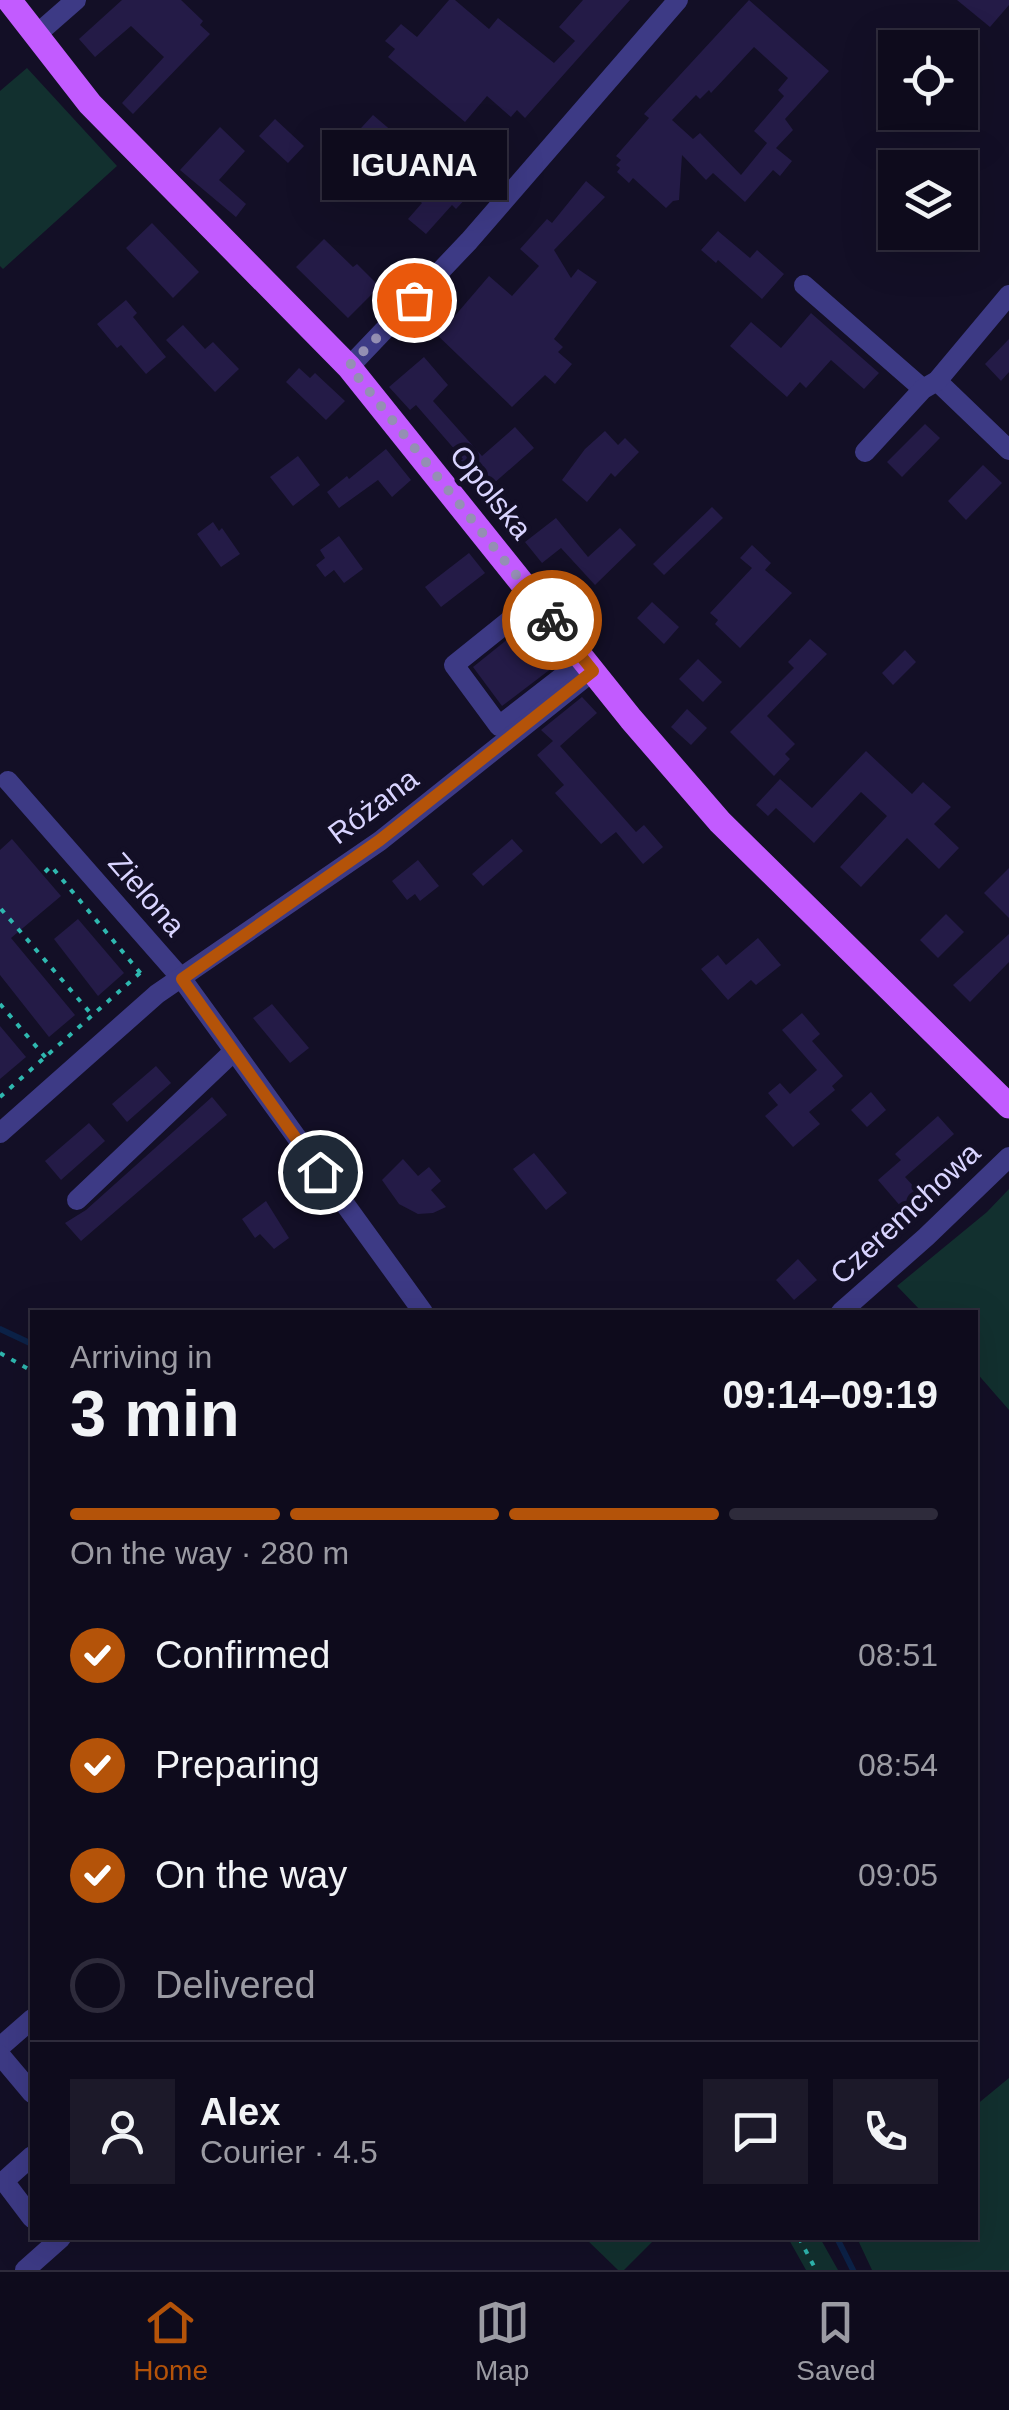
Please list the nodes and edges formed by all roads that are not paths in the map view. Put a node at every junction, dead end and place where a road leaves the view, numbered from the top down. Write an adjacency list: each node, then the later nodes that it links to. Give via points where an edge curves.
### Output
1 (10, 0): 4 (main road, Opolska)
2 (76, 0): 4 (street)
3 (678, 0): 7 (street, via 469,241)
4 (36, 35): 7 (main road, Opolska, via 90,104)
5 (804, 285): 8 (street)
6 (1009, 296): 8 (street)
7 (349, 366): 11 (main road, Opolska)
8 (930, 385): 9 (street); 10 (street)
9 (1009, 450)
10 (865, 452)
11 (536, 600): 12 (main road, Opolska); 12 (street, via 454,666 499,726)
12 (588, 665): 14 (street, Różana, via 380,840); 16 (main road, Opolska, via 720,822)
13 (8, 781): 14 (street, Zielona)
14 (182, 979): 15 (street, Zielona); 17 (street, Różana)
15 (233, 1052): 19 (street); 20 (street, Zielona)
16 (1009, 1106)
17 (0, 1134)
18 (1009, 1158): 21 (street, Czeremchowa)
19 (78, 1200)
20 (422, 1310)
21 (843, 1310)
22 (30, 2021): 23 (street)
23 (0, 2051): 24 (street)
24 (30, 2090)
25 (30, 2158): 26 (street, via 4,2181)
26 (30, 2215)
27 (59, 2240): 28 (street)
28 (24, 2270)

